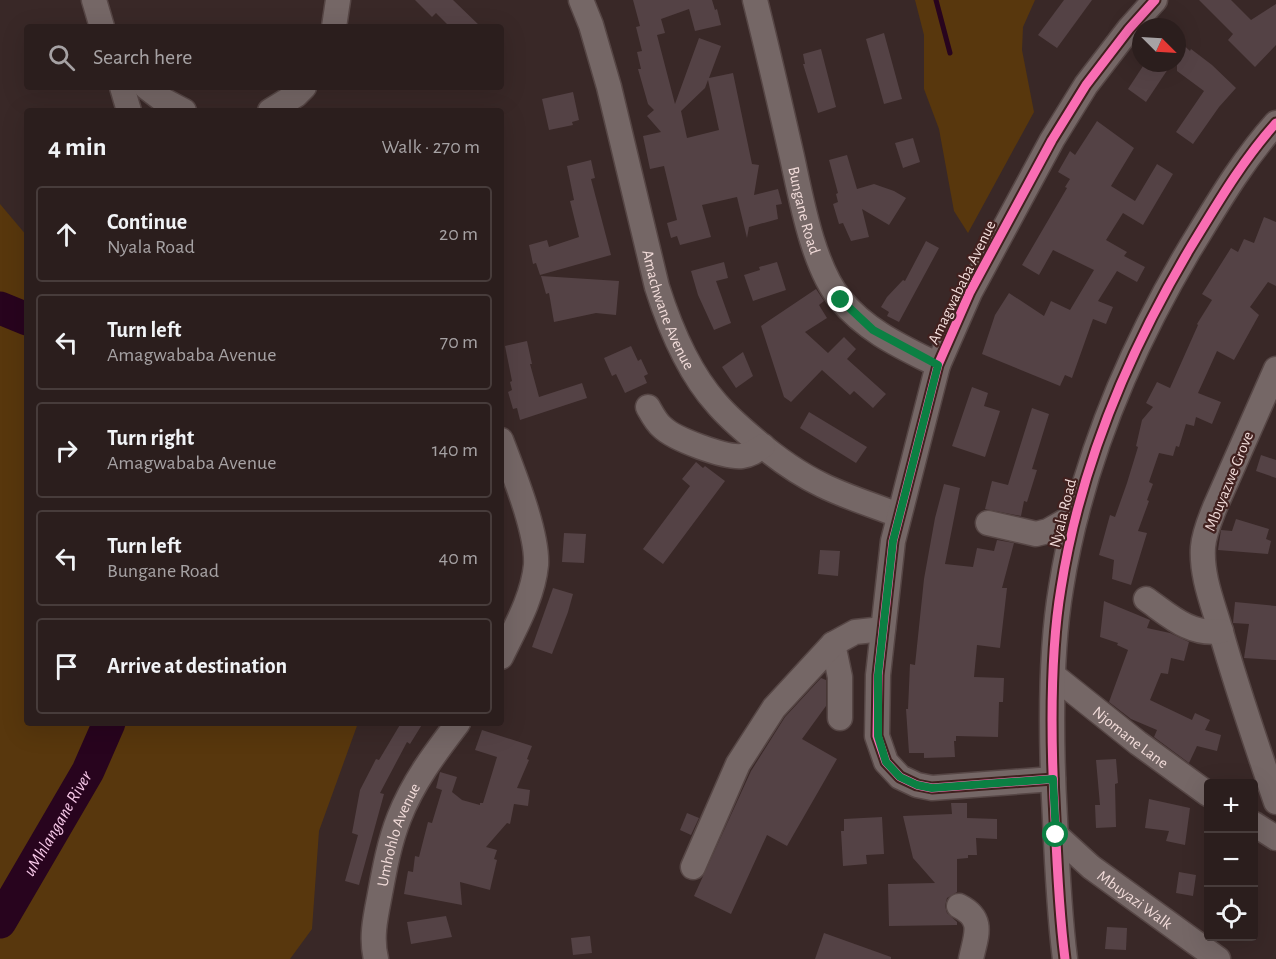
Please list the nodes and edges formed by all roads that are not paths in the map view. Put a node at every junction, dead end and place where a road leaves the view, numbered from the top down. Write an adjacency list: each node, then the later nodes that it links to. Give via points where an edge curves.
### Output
1 (94, 0): 6 (street)
2 (338, 0): 7 (street)
3 (581, 0): 18 (street, Amachwane Avenue, via 609,87 666,316 689,363 716,403)
4 (756, 0): 15 (street, Bungane Road, via 800,195 819,260 833,290 873,330)
5 (1155, 0): 15 (street, Amagwababa Avenue, via 1086,85 1052,140 970,292)
6 (101, 24)
7 (334, 24)
8 (123, 90): 11 (street)
9 (150, 90): 12 (street)
10 (301, 90): 13 (street)
11 (128, 108)
12 (178, 108)
13 (275, 108)
14 (1276, 123): 21 (street, Nyala Road, via 1230,182 1152,315 1107,415)
15 (938, 365): 20 (street, Amagwababa Avenue)
16 (1276, 369): 25 (street, Mbuyazwe Grove, via 1215,507 1203,546 1209,594)
17 (648, 407): 18 (street, via 657,422 677,438 720,453 743,456)
18 (763, 446): 20 (street, Amachwane Avenue, via 778,460 821,485)
19 (504, 449): 27 (street, via 536,554 529,595)
20 (898, 515): 24 (street, Amagwababa Avenue)
21 (1076, 515): 22 (street, via 1036,534); 28 (street, Nyala Road, via 1060,588)
22 (988, 523)
23 (1146, 599): 25 (street, via 1194,630)
24 (883, 629): 26 (street, via 855,632); 31 (street, Amagwababa Avenue, via 878,736 886,762 900,777 917,785 943,788)
25 (1221, 632): 33 (street, Mbuyazwe Grove)
26 (833, 644): 29 (street, via 840,677); 37 (street, via 764,720 738,764)
27 (504, 650)
28 (1054, 676): 31 (street, Nyala Road); 32 (street, Njomane Lane)
29 (840, 718)
30 (456, 726): 39 (street, Umhohlo Avenue, via 416,782 399,818 373,932)
31 (1053, 779): 35 (street, Nyala Road)
32 (1204, 790)
33 (1276, 802)
34 (1258, 827): 36 (street)
35 (1056, 835): 41 (street, Nyala Road); 42 (street, Mbuyazi Walk, via 1091,867)
36 (1276, 838)
37 (693, 867)
38 (959, 906): 40 (street, via 976,921)
39 (376, 959)
40 (971, 959)
41 (1065, 959)
42 (1218, 959)

